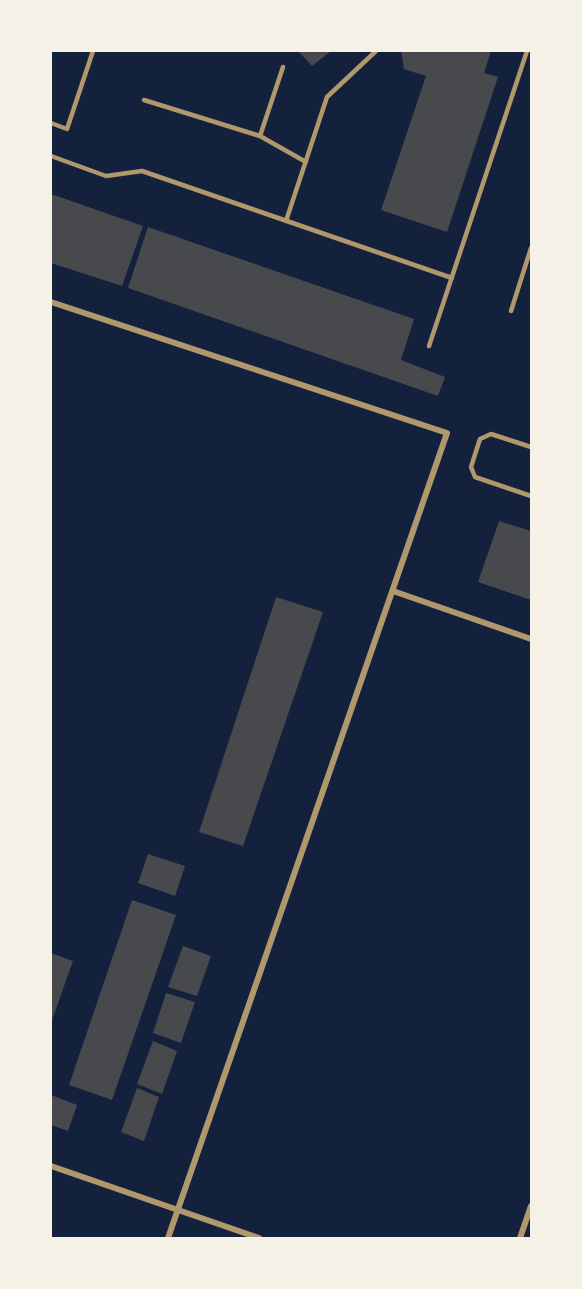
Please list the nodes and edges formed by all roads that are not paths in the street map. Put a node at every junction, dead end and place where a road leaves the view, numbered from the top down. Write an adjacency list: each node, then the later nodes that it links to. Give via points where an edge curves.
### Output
1 (93, 51): 6 (lane, via 67,129)
2 (376, 51): 9 (lane, via 327,97)
3 (527, 51): 12 (lane)
4 (283, 67): 7 (lane)
5 (144, 100): 7 (lane)
6 (51, 123)
7 (260, 136): 9 (lane)
8 (51, 156): 10 (lane, via 106,176 142,171)
9 (306, 162): 10 (lane)
10 (286, 220): 12 (lane)
11 (531, 248): 14 (lane)
12 (452, 278): 15 (lane)
13 (51, 302): 18 (street, via 447,433)
14 (511, 311)
15 (429, 346)
16 (531, 447): 17 (lane, via 490,434 480,439 471,466 476,477)
17 (531, 496)
18 (393, 591): 19 (street); 22 (street)
19 (531, 639)
20 (51, 1166): 22 (street)
21 (531, 1206): 25 (street)
22 (177, 1209): 23 (street); 24 (street)
23 (168, 1238)
24 (259, 1238)
25 (520, 1238)

